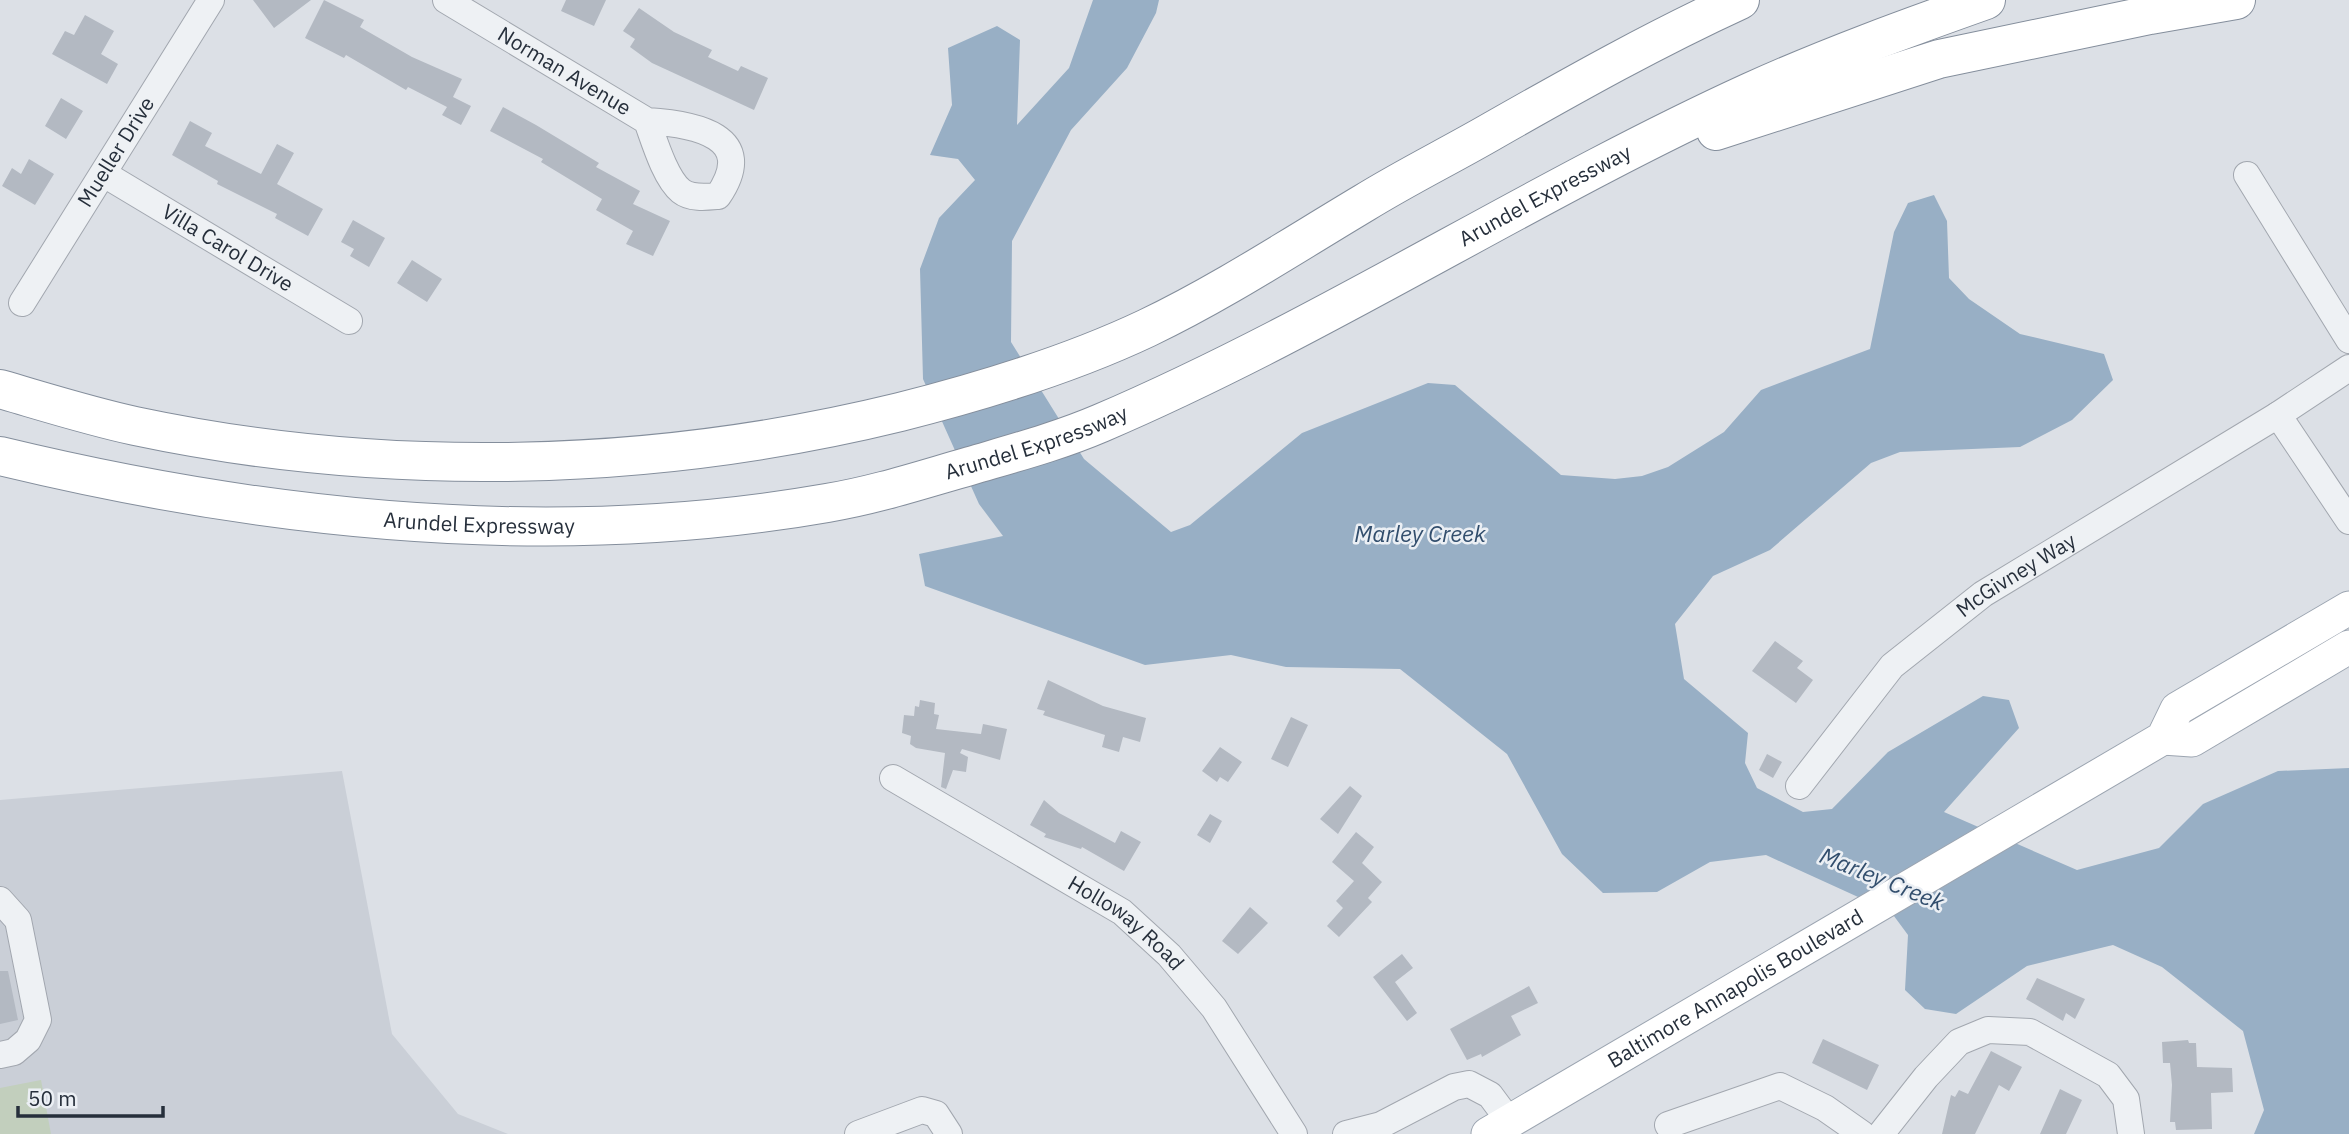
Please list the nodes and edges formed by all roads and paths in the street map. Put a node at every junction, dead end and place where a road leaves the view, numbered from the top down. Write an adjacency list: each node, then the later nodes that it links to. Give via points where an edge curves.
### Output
1 (211, 0): 8 (street, Mueller Drive)
2 (446, 0): 6 (street, Norman Avenue)
3 (1740, 0): 14 (highway, via 1606,65 1366,201 1277,258 1146,329 970,393 886,415 796,435 692,450 549,460 408,461 190,436)
4 (1986, 0): 7 (highway, Arundel Expressway, via 1749,93)
5 (2236, 0): 7 (highway, via 1938,60)
6 (647, 121)
7 (1601, 167): 16 (highway, Arundel Expressway, via 1266,348 1098,425 920,481 831,503 694,521 548,526 334,517 157,490)
8 (104, 174): 10 (street, Mueller Drive); 11 (street, Villa Carol Drive)
9 (2247, 175): 12 (street)
10 (22, 303)
11 (349, 321)
12 (2349, 340)
13 (2349, 368): 15 (street, McGivney Way)
14 (0, 389)
15 (2278, 415): 17 (street); 23 (street, McGivney Way, via 1983,594 1892,666)
16 (0, 456)
17 (2349, 522)
18 (2349, 608): 21 (main road, via 2177,709)
19 (2349, 648): 20 (main road, Baltimore Annapolis Boulevard)
20 (2334, 671): 21 (main road, Baltimore Annapolis Boulevard, via 2192,740)
21 (2163, 738): 28 (main road, Baltimore Annapolis Boulevard)
22 (893, 778): 31 (street, Holloway Road, via 1122,912 1169,955 1214,1008)
23 (1799, 786)
24 (0, 900): 25 (street, via 18,920 38,1020 28,1040)
25 (0, 1055)
26 (2126, 1099): 34 (street, via 2108,1075 2029,1032 1988,1030 1959,1042); 35 (street); 36 (street)
27 (1668, 1125): 33 (street, via 1780,1086 1825,1108)
28 (1499, 1128): 32 (street, via 1490,1095 1469,1084 1454,1087 1381,1125)
29 (858, 1134): 30 (street, via 922,1110 936,1114)
30 (949, 1134)
31 (1294, 1134)
32 (1346, 1134)
33 (1862, 1134)
34 (1881, 1134)
35 (2112, 1134)
36 (2131, 1134)

